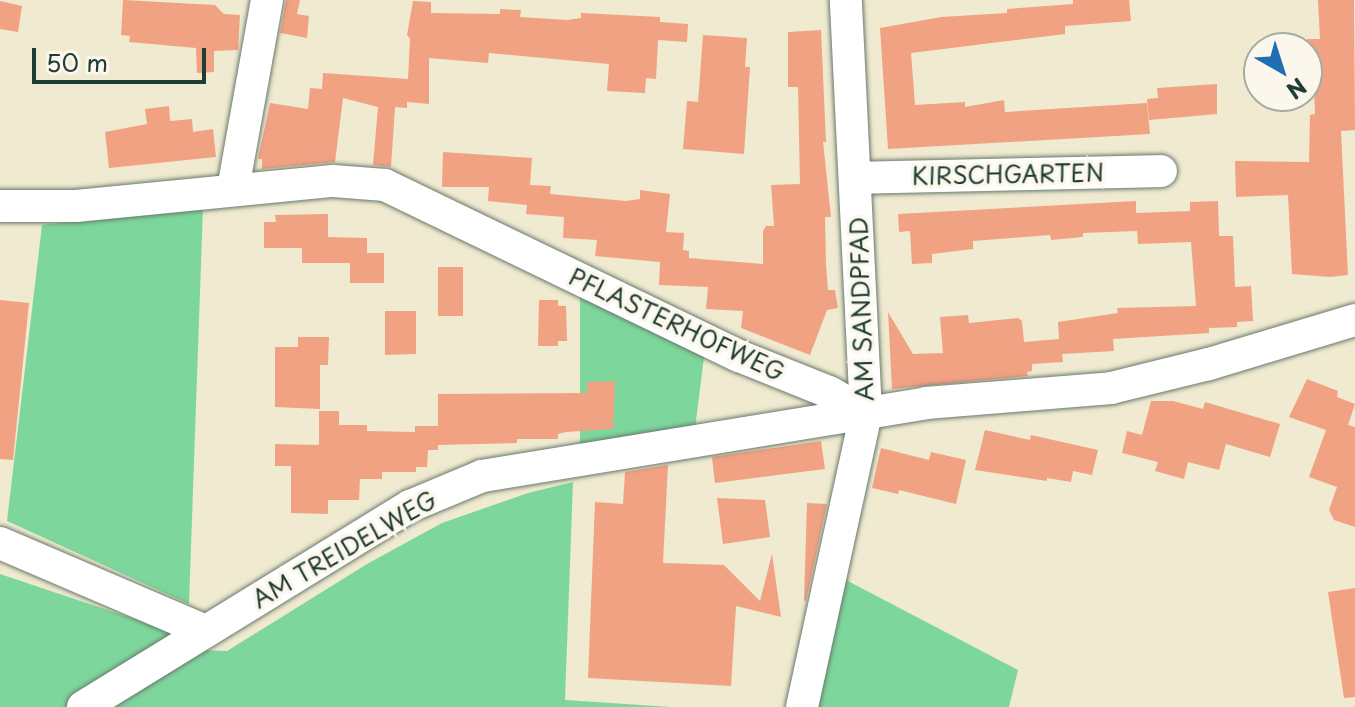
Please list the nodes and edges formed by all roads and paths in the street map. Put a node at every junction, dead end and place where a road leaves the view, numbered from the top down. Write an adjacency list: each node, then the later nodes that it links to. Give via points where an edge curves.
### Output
1 (267, 0): 5 (street)
2 (846, 0): 4 (street, AM SANDPFAD)
3 (1161, 171): 4 (street, KIRSCHGARTEN)
4 (855, 178): 8 (street, AM SANDPFAD)
5 (233, 189): 6 (street, PFLASTERHOFWEG, via 76,206); 8 (street, PFLASTERHOFWEG, via 333,181 385,185)
6 (0, 206)
7 (1355, 320): 8 (street, via 1111,388)
8 (866, 413): 10 (street, AM TREIDELWEG, via 482,476 410,506); 12 (street, AM SANDPFAD)
9 (0, 543): 10 (street)
10 (203, 630): 11 (street, AM TREIDELWEG)
11 (83, 707)
12 (802, 707)

